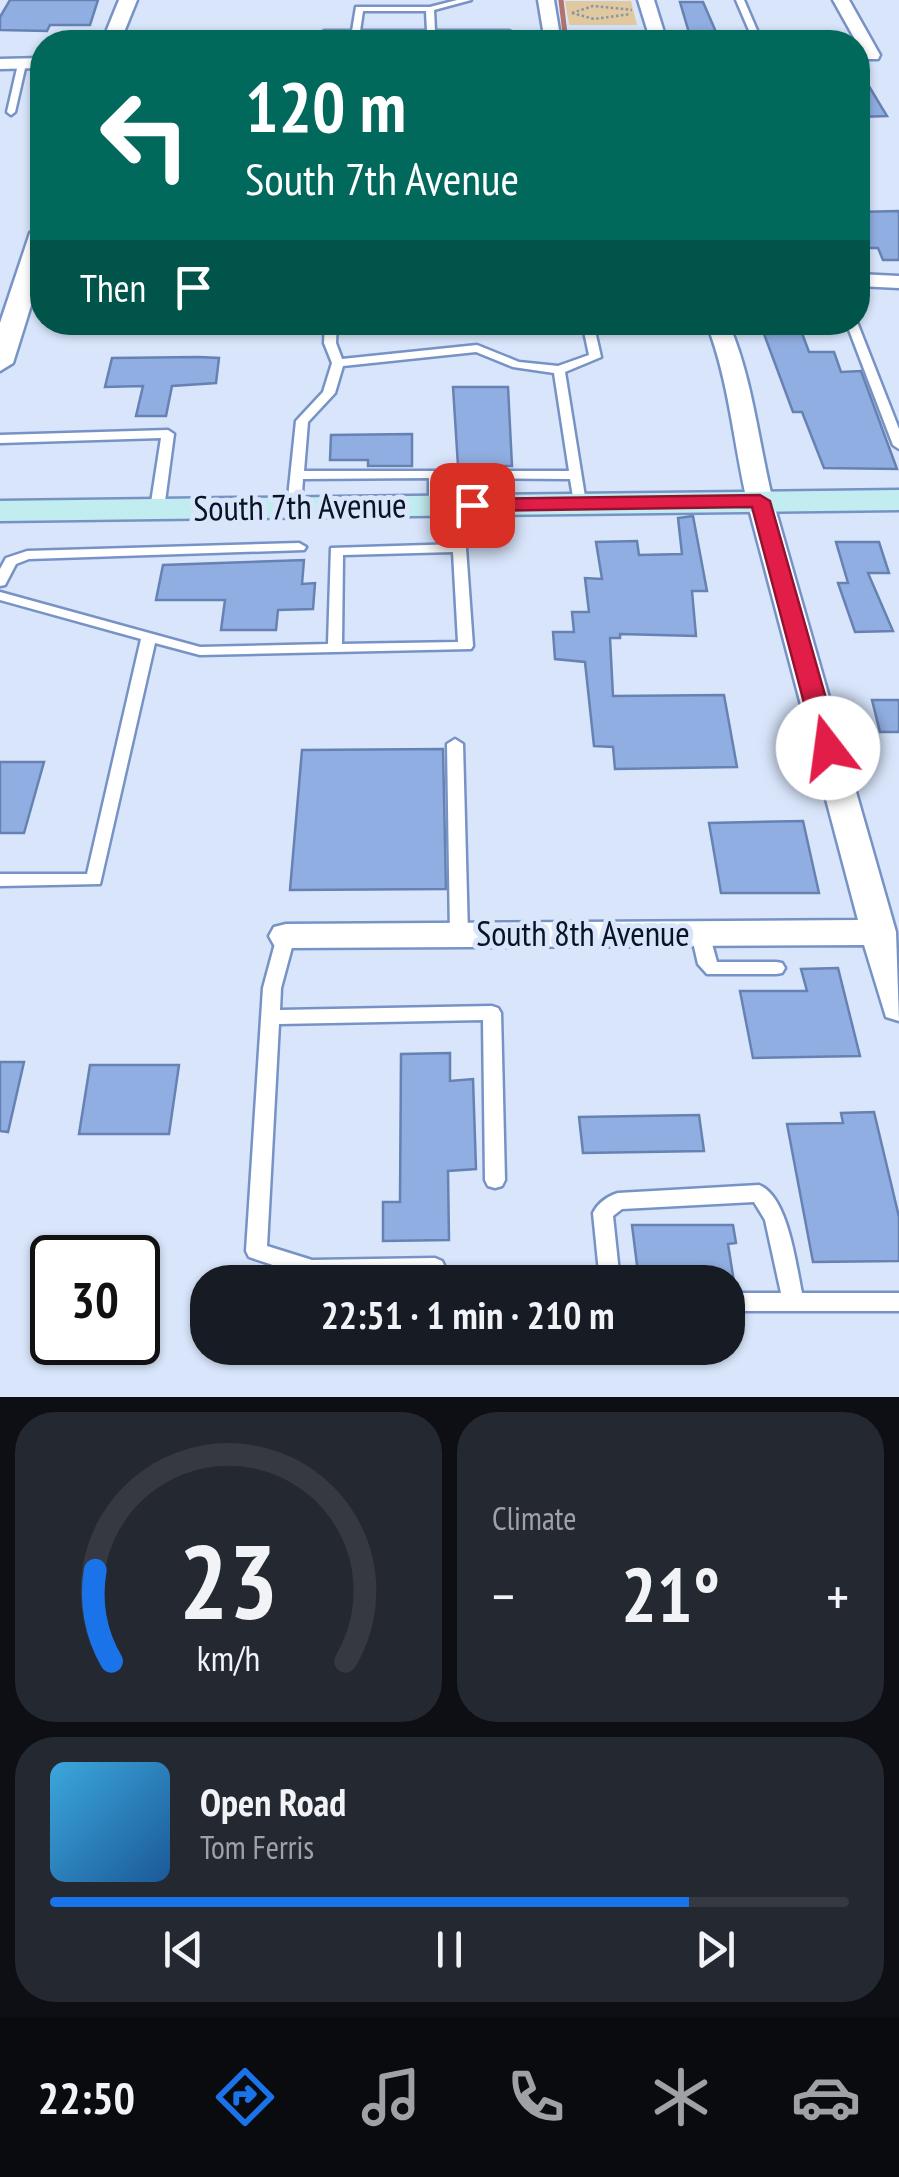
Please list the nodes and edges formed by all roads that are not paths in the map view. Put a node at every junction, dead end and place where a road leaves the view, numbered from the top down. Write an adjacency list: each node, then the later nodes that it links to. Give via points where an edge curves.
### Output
1 (128, 0): 9 (street)
2 (467, 0): 8 (lane)
3 (546, 0): 12 (street)
4 (740, 0): 14 (lane)
5 (841, 0): 15 (street)
6 (394, 4): 8 (lane); 10 (lane, via 359,9)
7 (640, 5): 13 (street)
8 (430, 9): 11 (lane)
9 (116, 30)
10 (356, 30)
11 (431, 30)
12 (550, 30)
13 (653, 30)
14 (753, 30)
15 (857, 30)
16 (0, 64): 17 (street)
17 (22, 64): 18 (street); 19 (lane)
18 (30, 64)
19 (11, 112)
20 (30, 272): 27 (street)
21 (870, 281): 22 (street)
22 (899, 282)
23 (330, 335): 28 (lane)
24 (590, 335): 29 (lane, via 595,357)
25 (723, 335): 35 (street)
26 (856, 335): 31 (lane)
27 (0, 362)
28 (338, 363): 29 (lane, via 477,348 517,365); 33 (lane, via 329,393 302,421)
29 (559, 370): 32 (lane)
30 (0, 439): 36 (lane, via 168,434)
31 (899, 445)
32 (578, 489): 33 (main road, South 7th Avenue); 35 (main road, South 7th Avenue)
33 (296, 491): 36 (main road, South 7th Avenue)
34 (899, 500): 35 (main road, South 7th Avenue)
35 (760, 501): 45 (street)
36 (157, 509): 37 (main road, South 7th Avenue)
37 (0, 511)
38 (299, 546): 39 (lane, via 27,556 11,561)
39 (0, 582)
40 (0, 596): 41 (lane)
41 (149, 637): 42 (lane, via 200,651); 44 (lane, via 94,880)
42 (335, 649): 42 (lane, via 466,646 459,548 336,551)
43 (455, 744): 47 (lane)
44 (0, 880)
45 (879, 932): 46 (street, South 8th Avenue); 50 (street)
46 (700, 934): 47 (street, South 8th Avenue); 49 (lane, via 713,969)
47 (459, 935): 48 (street, South 8th Avenue)
48 (286, 936): 51 (lane)
49 (776, 968)
50 (899, 1007)
51 (270, 1016): 52 (lane, via 492,1013); 53 (lane, via 256,1251)
52 (494, 1180)
53 (300, 1265)
54 (609, 1265): 55 (lane, via 604,1212 618,1201 759,1193 775,1218)
55 (794, 1300): 56 (lane); 57 (lane)
56 (745, 1301)
57 (899, 1302)

